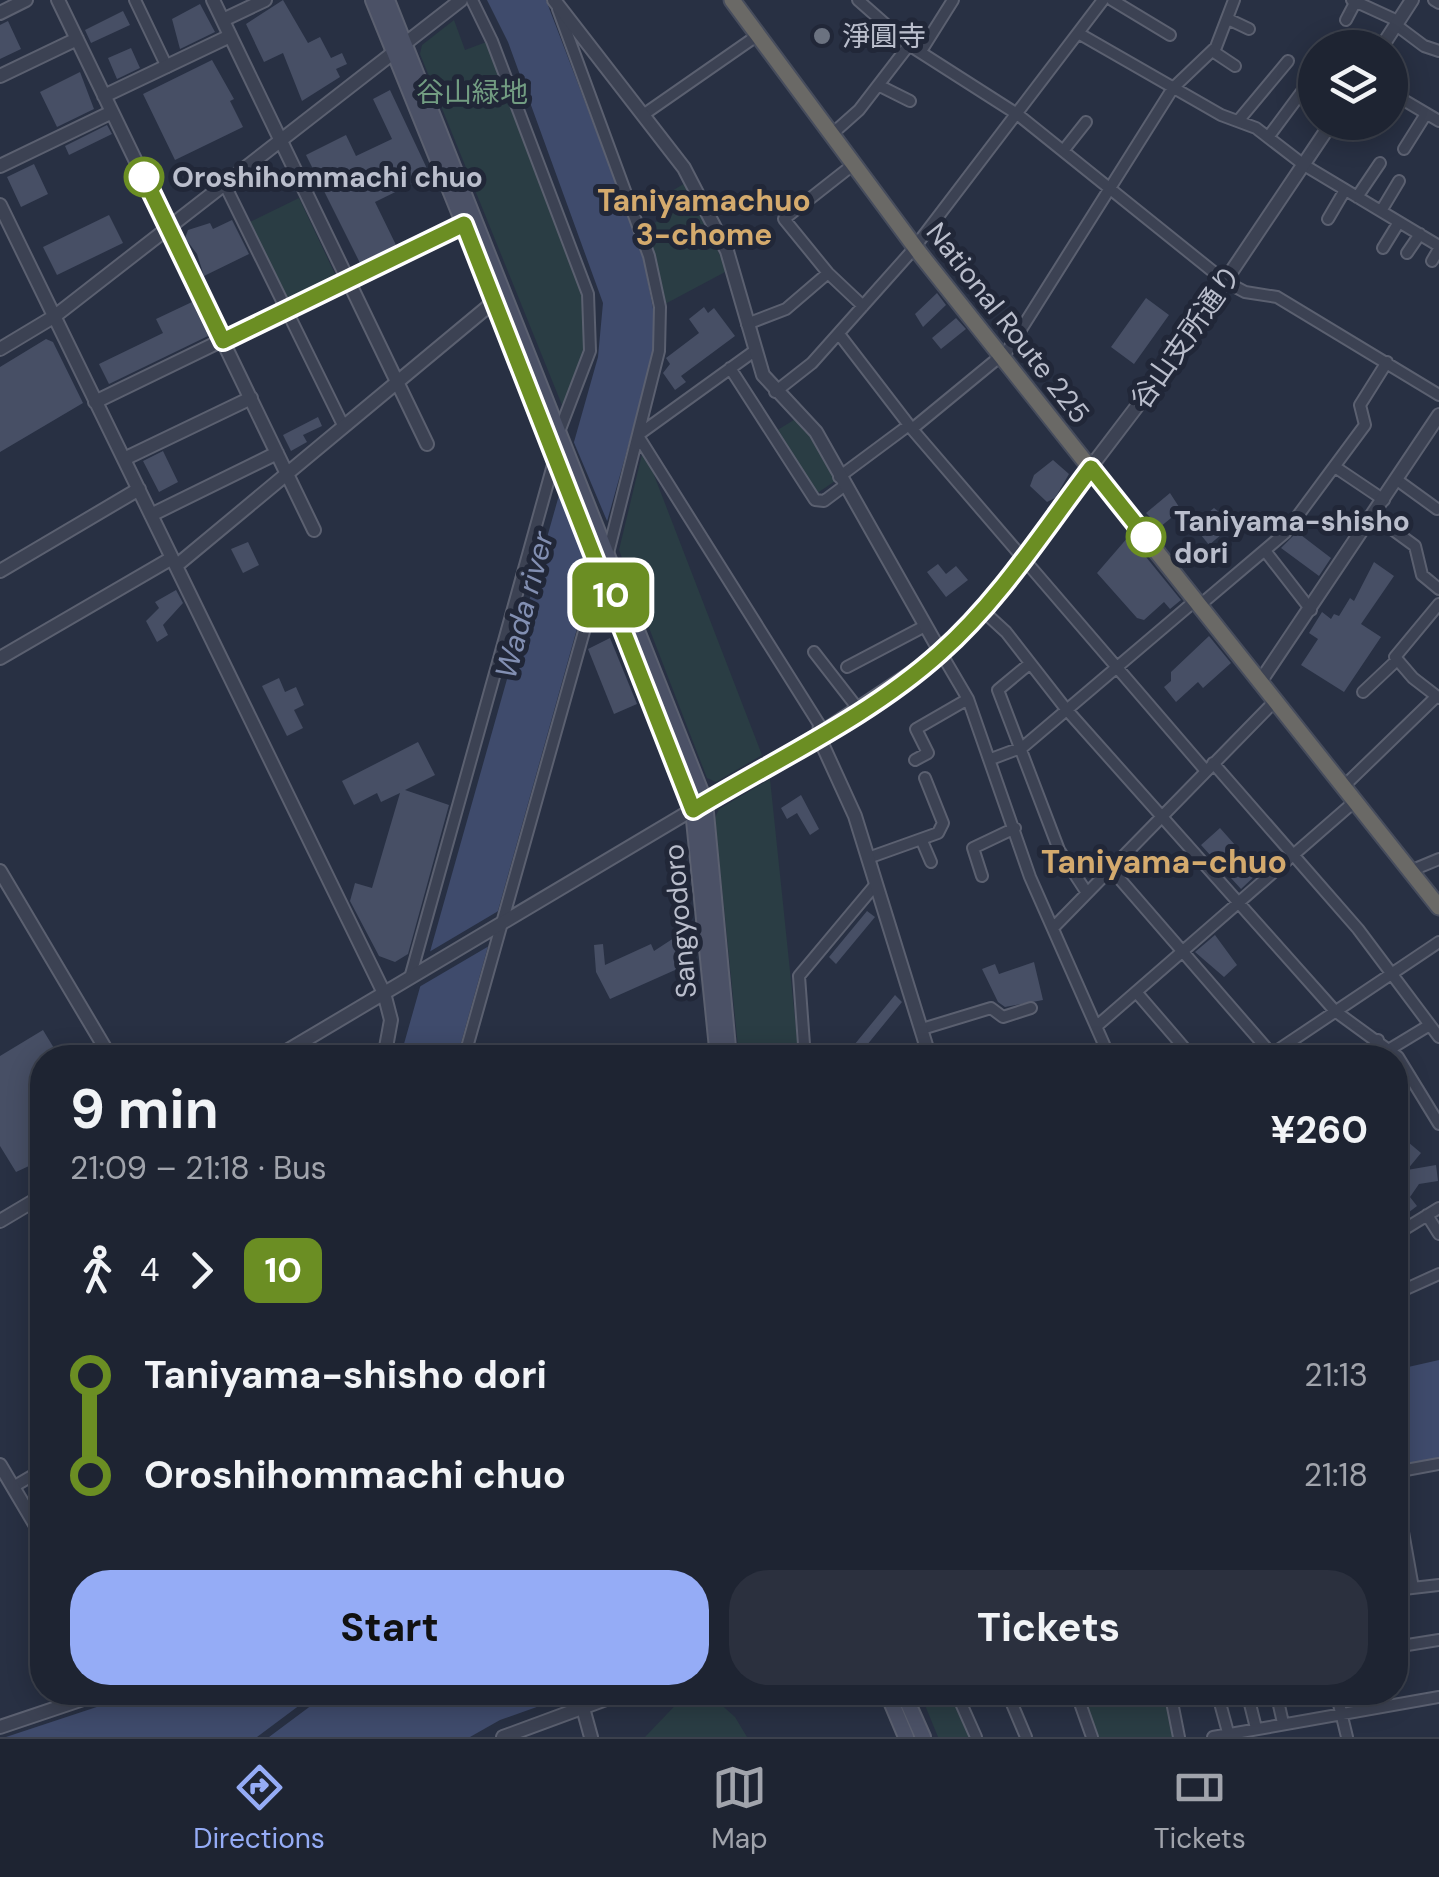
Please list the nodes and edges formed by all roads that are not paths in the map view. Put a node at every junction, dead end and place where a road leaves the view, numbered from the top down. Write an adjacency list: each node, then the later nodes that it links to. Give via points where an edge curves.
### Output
1 (26, 0): 19 (street)
2 (58, 0): 30 (street)
3 (135, 0): 40 (street)
4 (212, 0): 20 (street)
5 (265, 0): 20 (street)
6 (374, 0): 33 (main road, Sangyodoro)
7 (387, 0): 33 (main road, Sangyodoro)
8 (461, 0): 33 (street)
9 (472, 0): 107 (street, via 588,294 590,352)
10 (732, 0): 27 (highway, National Route 225)
11 (858, 0): 31 (street)
12 (954, 0): 34 (street)
13 (1103, 0): 26 (street)
14 (1112, 0): 28 (street)
15 (1234, 0): 21 (street)
16 (1412, 0): 23 (street)
17 (1354, 1): 22 (street); 23 (street)
18 (556, 3): 32 (street); 37 (street)
19 (0, 13)
20 (223, 20): 29 (street)
21 (1228, 20): 24 (street); 35 (street)
22 (1346, 20)
23 (1397, 23): 25 (street); 36 (street)
24 (1250, 29)
25 (1393, 30)
26 (1078, 33): 43 (street); 49 (street)
27 (758, 35): 51 (street); 55 (highway, National Route 225)
28 (1170, 35)
29 (230, 36): 40 (street); 57 (street)
30 (77, 39): 41 (street); 44 (street)
31 (909, 45): 34 (street); 42 (street)
32 (588, 46): 37 (street); 51 (street)
33 (400, 48): 57 (street); 74 (main road, Sangyodoro); 85 (main road, Sangyodoro)
34 (921, 52): 49 (street)
35 (1214, 52): 39 (street); 43 (street)
36 (1439, 52)
37 (574, 58): 105 (street, via 658,289 659,352)
38 (1288, 61): 52 (street)
39 (1235, 66)
40 (168, 67): 44 (street)
41 (0, 76)
42 (880, 86): 46 (street); 55 (street)
43 (1173, 88): 52 (street); 67 (street)
44 (104, 96): 48 (street)
45 (1298, 97): 56 (street)
46 (910, 102)
47 (1408, 103): 50 (street)
48 (112, 112): 64 (street); 75 (street)
49 (1017, 114): 60 (street); 77 (street)
50 (1426, 114): 53 (street); 59 (street)
51 (643, 115): 89 (street, via 684,168 721,237)
52 (1238, 120): 56 (street)
53 (1439, 121)
54 (1086, 122): 60 (street)
55 (832, 134): 61 (highway, National Route 225)
56 (1269, 136): 63 (street)
57 (280, 139): 66 (street); 83 (street)
58 (1320, 140): 63 (street, 谷山支所通り)
59 (1404, 149)
60 (1064, 151): 67 (street)
61 (854, 164): 77 (highway, National Route 225); 82 (street, via 784,219)
62 (1380, 164): 69 (street)
63 (1304, 165): 68 (street); 84 (street, 谷山支所通り)
64 (0, 166)
65 (1400, 181): 71 (street)
66 (224, 183): 75 (street); 87 (street)
67 (1111, 189): 84 (street); 94 (street)
68 (1345, 190): 69 (street); 72 (street)
69 (1357, 197): 71 (street)
70 (0, 204): 88 (street)
71 (1381, 211): 73 (street)
72 (1328, 219)
73 (1399, 222): 76 (street); 79 (street)
74 (464, 224): 83 (street); 85 (main road, Sangyodoro)
75 (168, 227): 88 (street); 91 (street)
76 (1420, 234): 78 (street); 80 (street)
77 (914, 245): 86 (street); 94 (highway, National Route 225)
78 (1439, 247): 81 (street)
79 (1383, 248)
80 (1407, 253)
81 (1432, 260)
82 (828, 273): 86 (street); 89 (street, via 786,309)
83 (348, 280): 87 (street); 97 (street)
84 (1226, 282): 95 (street, via 1278,297); 110 (street, 谷山支所通り)
85 (500, 298): 97 (street); 107 (main road, Sangyodoro)
86 (863, 306): 90 (street)
87 (286, 310): 91 (street); 103 (street)
88 (55, 316): 92 (street); 101 (street)
89 (748, 324): 93 (street)
90 (838, 334): 98 (street); 104 (street)
91 (223, 341): 100 (street); 101 (street)
92 (0, 349)
93 (754, 352): 96 (street); 98 (street)
94 (1003, 355): 104 (street); 110 (highway, National Route 225)
95 (1387, 362): 99 (street); 111 (street, via 1360,405 1364,425)
96 (730, 368): 105 (street); 114 (street, via 815,500 824,501)
97 (396, 380): 103 (street); 106 (street)
98 (775, 392): 114 (street, via 816,432)
99 (1439, 395)
100 (250, 398): 108 (street); 109 (street)
101 (96, 402): 109 (street)
102 (1439, 415): 113 (street)
103 (342, 425): 112 (street)
104 (910, 427): 114 (street); 122 (street)
105 (638, 436): 123 (street); 147 (street, via 818,724)
106 (427, 444)
107 (560, 447): 123 (main road, Sangyodoro); 176 (street)
108 (277, 453): 112 (street); 118 (street)
109 (124, 459): 115 (street)
110 (1091, 468): 122 (street, 谷山支所通り); 128 (highway, National Route 225)
111 (1335, 468): 116 (street); 121 (street)
112 (286, 472): 120 (street); 124 (street)
113 (1397, 480): 116 (street); 117 (street)
114 (841, 482): 132 (street)
115 (139, 489): 118 (street); 126 (street)
116 (1384, 500): 119 (street)
117 (1437, 509)
118 (151, 515): 124 (street)
119 (1374, 516): 127 (street, via 1415,546 1422,574); 131 (street)
120 (314, 530)
121 (1266, 552): 128 (street); 131 (street)
122 (1023, 557): 130 (street, 谷山支所通り); 139 (street)
123 (603, 558): 155 (main road, Sangyodoro); 171 (street)
124 (174, 562): 135 (street); 177 (street)
125 (1439, 567): 127 (street)
126 (0, 571)
127 (1434, 585)
128 (1198, 602): 139 (street); 140 (highway, National Route 225)
129 (1439, 604): 136 (street, via 1400,646)
130 (982, 610): 134 (street, 谷山支所通り); 137 (street)
131 (1310, 610): 140 (street)
132 (924, 627): 134 (street); 138 (street)
133 (814, 652): 146 (street)
134 (941, 653): 143 (street); 146 (street, 谷山支所通り)
135 (0, 658)
136 (1397, 660): 141 (street); 142 (street)
137 (1028, 665): 145 (street); 148 (street, via 998,690)
138 (847, 667)
139 (1116, 667): 145 (street); 151 (street)
140 (1260, 682): 144 (highway, National Route 225)
141 (1363, 692)
142 (1438, 697): 153 (street)
143 (968, 699): 149 (street); 150 (street, via 916,729 928,754)
144 (1276, 700): 151 (street); 153 (highway, National Route 225)
145 (1066, 709): 148 (street); 156 (street)
146 (859, 710): 147 (street, 谷山支所通り)
147 (818, 735): 155 (street, 谷山支所通り); 160 (street)
148 (1023, 746): 149 (street, via 1009,758); 168 (street, via 1060,850)
149 (991, 759): 157 (street)
150 (915, 760)
151 (1210, 767): 156 (street); 159 (street)
152 (926, 778): 158 (street, via 943,824)
153 (1343, 787): 154 (highway, National Route 225)
154 (1354, 802): 159 (street); 165 (highway, National Route 225)
155 (699, 806): 171 (street, 谷山支所通り); 190 (main road, Sangyodoro); 191 (main road, Sangyodoro)
156 (1162, 818): 163 (street); 169 (street)
157 (1015, 828): 166 (street, via 973,848); 172 (street)
158 (922, 841): 160 (street); 162 (street)
159 (1294, 855): 169 (street); 175 (street)
160 (868, 858): 167 (street)
161 (1439, 859): 165 (street)
162 (932, 862)
163 (1110, 869): 168 (street); 174 (street)
164 (0, 871): 186 (street)
165 (1410, 872): 170 (highway, National Route 225)
166 (982, 876)
167 (876, 884): 183 (street); 192 (street, via 799,976)
168 (1087, 894): 172 (street)
169 (1238, 904): 174 (street); 180 (street)
170 (1439, 907)
171 (504, 922): 176 (street, 谷山支所通り); 189 (street)
172 (1053, 928): 181 (street)
173 (1439, 942): 175 (street)
174 (1183, 952): 178 (street); 196 (street)
175 (1392, 974): 180 (street); 182 (street)
176 (413, 977): 177 (street, 谷山支所通り)
177 (384, 993): 187 (street, 谷山支所通り); 188 (street, via 391,1020)
178 (1137, 993): 181 (street); 195 (street)
179 (1031, 1008): 183 (street, via 1004,1017 991,1008)
180 (1335, 1012): 185 (street); 197 (street)
181 (1098, 1025): 194 (street)
182 (1428, 1026): 184 (street); 200 (street)
183 (922, 1029): 193 (street)
184 (1439, 1037)
185 (1378, 1040): 198 (street); 199 (street)
186 (103, 1045)
187 (298, 1045)
188 (386, 1045)
189 (468, 1045)
190 (717, 1045)
191 (727, 1045)
192 (804, 1045)
193 (926, 1045)
194 (1105, 1045)
195 (1182, 1045)
196 (1262, 1045)
197 (1287, 1045)
198 (1375, 1045)
199 (1386, 1045)
200 (1395, 1045)
201 (1408, 1076): 202 (street)
202 (1439, 1124)
203 (30, 1203): 206 (street)
204 (1439, 1208): 205 (street)
205 (1427, 1215): 207 (street); 208 (street)
206 (0, 1221)
207 (1408, 1227)
208 (1439, 1234)
209 (1439, 1274): 210 (street)
210 (1408, 1288)
211 (1439, 1464): 213 (street)
212 (0, 1465): 215 (street)
213 (1408, 1470)
214 (30, 1478): 215 (street)
215 (14, 1488): 216 (street)
216 (30, 1515)
217 (1408, 1560): 219 (street)
218 (1439, 1584): 219 (street)
219 (1413, 1588): 220 (street)
220 (1408, 1589)
221 (1439, 1640): 222 (street)
222 (1408, 1644)
223 (1439, 1697): 224 (street)
224 (1408, 1702)
225 (65, 1705): 241 (street)
226 (592, 1705): 238 (street)
227 (892, 1705): 246 (main road)
228 (909, 1705): 247 (main road)
229 (962, 1705): 248 (street)
230 (1012, 1705): 249 (street)
231 (1081, 1705): 250 (street)
232 (1173, 1705): 251 (street)
233 (1221, 1705): 243 (street)
234 (1250, 1705): 242 (street)
235 (1279, 1705): 240 (street)
236 (1340, 1705): 239 (street)
237 (1393, 1705): 239 (street)
238 (584, 1708): 244 (street); 245 (street)
239 (1342, 1714): 240 (street); 253 (street)
240 (1283, 1723): 242 (street)
241 (0, 1727)
242 (1256, 1728): 243 (street)
243 (1229, 1735): 252 (street)
244 (503, 1737)
245 (591, 1737)
246 (906, 1737)
247 (923, 1737)
248 (976, 1737)
249 (1026, 1737)
250 (1092, 1737)
251 (1179, 1737)
252 (1213, 1737)
253 (1347, 1737)

